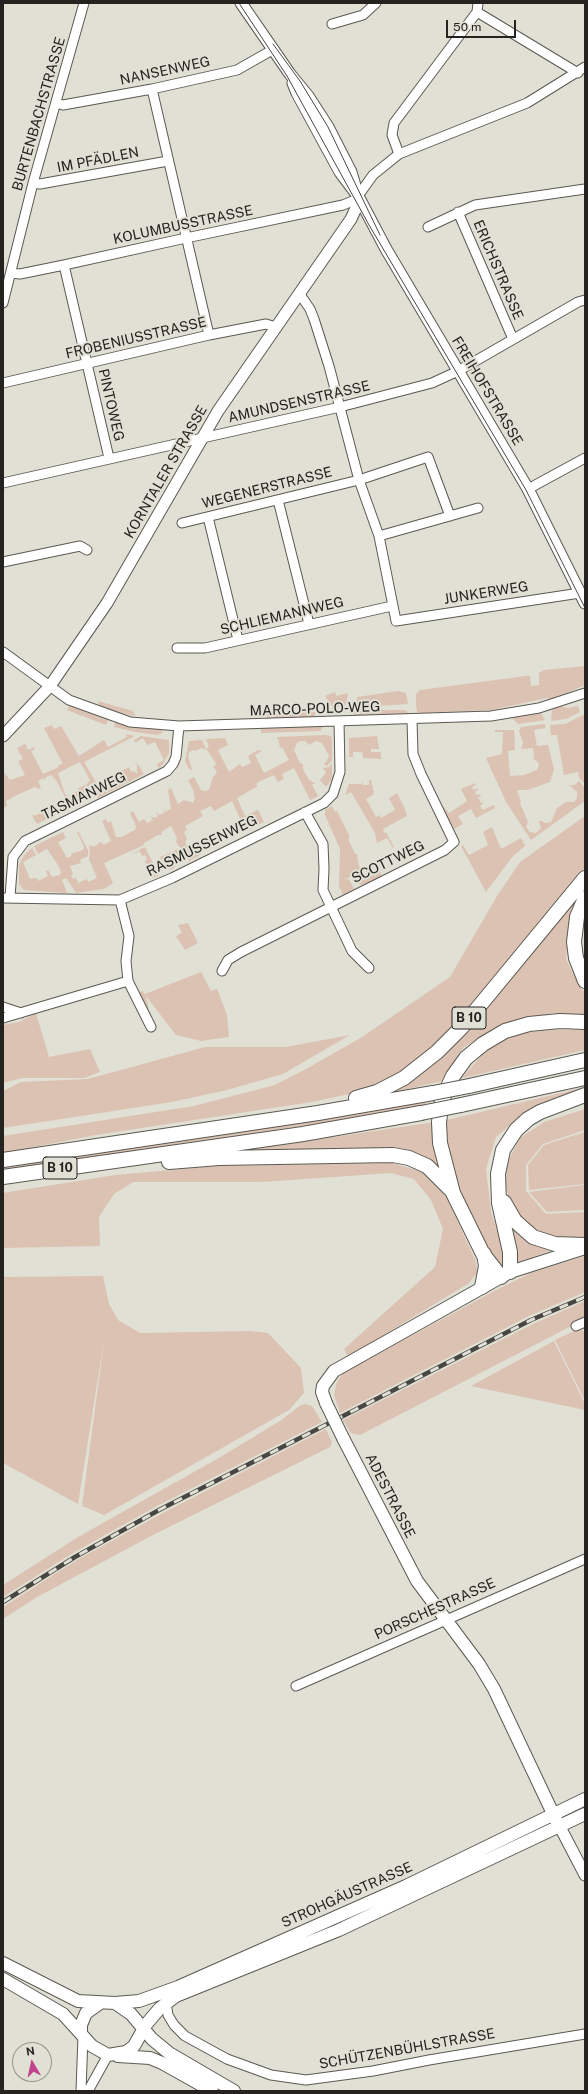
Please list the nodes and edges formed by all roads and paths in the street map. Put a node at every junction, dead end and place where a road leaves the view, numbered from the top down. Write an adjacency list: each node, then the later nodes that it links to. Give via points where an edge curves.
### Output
1 (84, 3): 9 (street, BURTENBACHSTRASSE)
2 (241, 3): 6 (street, FREIHOFSTRASSE)
3 (376, 3): 5 (street, via 363,15)
4 (477, 8): 7 (street); 10 (street, via 394,123 392,135)
5 (332, 24)
6 (274, 49): 8 (street, NANSENWEG, via 237,70); 14 (street, FREIHOFSTRASSE, via 328,127 351,172)
7 (581, 70): 10 (street, KORNTALER STRASSE, via 527,104)
8 (152, 89): 9 (street, NANSENWEG, via 63,105); 11 (street)
9 (56, 103): 12 (street, BURTENBACHSTRASSE)
10 (399, 154): 14 (street, KORNTALER STRASSE, via 373,175)
11 (168, 161): 12 (street, IM PFÄDLEN); 19 (street)
12 (33, 184): 21 (street, BURTENBACHSTRASSE)
13 (585, 189): 15 (street, via 475,205)
14 (358, 196): 16 (street, FREIHOFSTRASSE); 17 (street, KORNTALER STRASSE); 19 (street, KOLUMBUSSTRASSE, via 343,206)
15 (458, 212): 18 (street); 27 (street, ERICHSTRASSE)
16 (368, 217): 17 (street); 29 (street, FREIHOFSTRASSE)
17 (351, 219): 22 (street, KORNTALER STRASSE)
18 (428, 227)
19 (186, 238): 20 (street, KOLUMBUSSTRASSE); 26 (street)
20 (64, 266): 21 (street, KOLUMBUSSTRASSE, via 20,274); 28 (street, PINTOWEG)
21 (11, 273): 24 (street, BURTENBACHSTRASSE)
22 (299, 293): 25 (street, KORNTALER STRASSE); 31 (street, via 314,319)
23 (585, 300): 27 (street, AMUNDSENSTRASSE)
24 (3, 303)
25 (276, 327): 26 (street, FROBENIUSSTRASSE, via 266,324); 32 (street, KORNTALER STRASSE)
26 (209, 335): 28 (street, FROBENIUSSTRASSE)
27 (513, 339): 29 (street, AMUNDSENSTRASSE)
28 (87, 363): 30 (street, FROBENIUSSTRASSE); 33 (street, PINTOWEG)
29 (458, 371): 31 (street, AMUNDSENSTRASSE, via 432,383); 37 (street, FREIHOFSTRASSE)
30 (3, 383)
31 (340, 408): 32 (street, AMUNDSENSTRASSE); 35 (street)
32 (203, 438): 33 (street, AMUNDSENSTRASSE); 53 (street, KORNTALER STRASSE, via 107,603)
33 (109, 458): 36 (street, AMUNDSENSTRASSE)
34 (585, 458): 37 (street)
35 (359, 480): 38 (street, WEGENERSTRASSE); 40 (street, WEGENERSTRASSE, via 428,457); 43 (street)
36 (3, 483)
37 (528, 489): 46 (street, FREIHOFSTRASSE)
38 (278, 500): 41 (street, WEGENERSTRASSE); 49 (street)
39 (478, 508): 40 (street)
40 (450, 516): 43 (street)
41 (208, 517): 42 (street, WEGENERSTRASSE); 50 (street)
42 (182, 523)
43 (379, 536): 48 (street)
44 (87, 550): 45 (street, via 80,546)
45 (3, 562)
46 (580, 593): 47 (street, FREIHOFSTRASSE); 48 (street, JUNKERWEG, via 396,621)
47 (585, 603)
48 (392, 606): 49 (street, SCHLIEMANNWEG)
49 (309, 624): 50 (street, SCHLIEMANNWEG)
50 (238, 640): 51 (street, SCHLIEMANNWEG, via 205,648)
51 (177, 648)
52 (3, 652): 53 (street)
53 (50, 686): 57 (street, MARCO-POLO-WEG, via 69,700 130,722); 58 (street, KORNTALER STRASSE)
54 (585, 693): 55 (street, MARCO-POLO-WEG, via 539,708 491,716)
55 (412, 720): 56 (street, MARCO-POLO-WEG); 64 (street, SCOTTWEG, via 413,754 454,842 445,850)
56 (339, 721): 57 (street, MARCO-POLO-WEG); 59 (street, RASMUSSENWEG, via 340,772 337,785 333,794 324,803)
57 (179, 726): 61 (street, TASMANWEG, via 176,757 174,764 167,771 25,841 12,857)
58 (3, 736)
59 (305, 812): 63 (street, RASMUSSENWEG, via 172,878); 64 (street, via 323,844 323,890)
60 (585, 878): 77 (highway, B 10, via 462,1028 425,1062 404,1078 378,1092 337,1102)
61 (6, 898): 63 (street, RASMUSSENWEG)
62 (585, 898): 67 (highway, via 577,917 574,942 576,958)
63 (120, 900): 68 (street, via 129,936 126,961)
64 (330, 907): 65 (street, via 352,951); 66 (street, SCOTTWEG, via 241,952 228,960)
65 (369, 968)
66 (222, 971)
67 (585, 980)
68 (128, 981): 70 (street); 73 (street)
69 (3, 1007): 70 (street)
70 (21, 1012): 71 (street)
71 (3, 1018)
72 (585, 1022): 82 (highway, via 529,1024 505,1031 466,1058 453,1076 442,1100 439,1122 440,1143)
73 (151, 1027)
74 (585, 1060): 77 (highway, B 10, bridge, via 469,1086)
75 (585, 1078): 79 (highway, B 10, bridge, via 421,1113 303,1134)
76 (585, 1095): 81 (highway, via 540,1112 516,1130 503,1150 499,1164)
77 (318, 1113): 78 (highway, B 10)
78 (3, 1160)
79 (117, 1160): 80 (highway, B 10); 82 (highway, via 142,1164 219,1158 393,1156 409,1158 427,1166)
80 (3, 1177)
81 (499, 1186): 83 (highway, via 508,1212 523,1230 533,1237 555,1244); 85 (highway, via 499,1203 510,1252)
82 (454, 1193): 84 (highway)
83 (585, 1246): 85 (main road, ADESTRASSE)
84 (484, 1254): 85 (highway); 86 (highway, via 486,1266)
85 (505, 1275): 86 (main road, ADESTRASSE)
86 (482, 1287): 88 (main road, ADESTRASSE, bridge, via 334,1371 323,1386 322,1392 417,1581)
87 (585, 1559): 88 (street, PORSCHESTRASSE)
88 (445, 1620): 89 (street, PORSCHESTRASSE); 91 (main road, ADESTRASSE, via 479,1664 494,1689)
89 (296, 1686)
90 (585, 1798): 91 (main road, STROHGÄUSTRASSE)
91 (553, 1814): 93 (main road, ADESTRASSE); 98 (main road, STROHGÄUSTRASSE, via 406,1886 178,1987 147,1998)
92 (585, 1814): 93 (main road, STROHGÄUSTRASSE)
93 (560, 1827): 94 (street, ADESTRASSE); 99 (main road, STROHGÄUSTRASSE, via 339,1930 176,1996)
94 (585, 1875)
95 (3, 1963): 97 (main road, via 78,2001)
96 (3, 1979): 101 (main road, via 63,2014)
97 (100, 2003): 98 (main road); 101 (main road, via 86,2013 81,2025)
98 (115, 2003): 100 (main road, via 125,2009)
99 (166, 2003): 100 (main road, STROHGÄUSTRASSE); 102 (street, SCHÜTZENBÜHLSTRASSE, via 174,2026 185,2036 227,2059 272,2075 306,2080 373,2071)
100 (143, 2029): 103 (main road, via 134,2046 126,2052); 107 (main road, via 169,2053)
101 (82, 2034): 103 (main road, via 92,2046); 104 (street)
102 (585, 2034)
103 (109, 2055): 105 (street); 106 (main road, via 150,2058)
104 (81, 2091)
105 (88, 2091)
106 (212, 2091)
107 (234, 2091)

